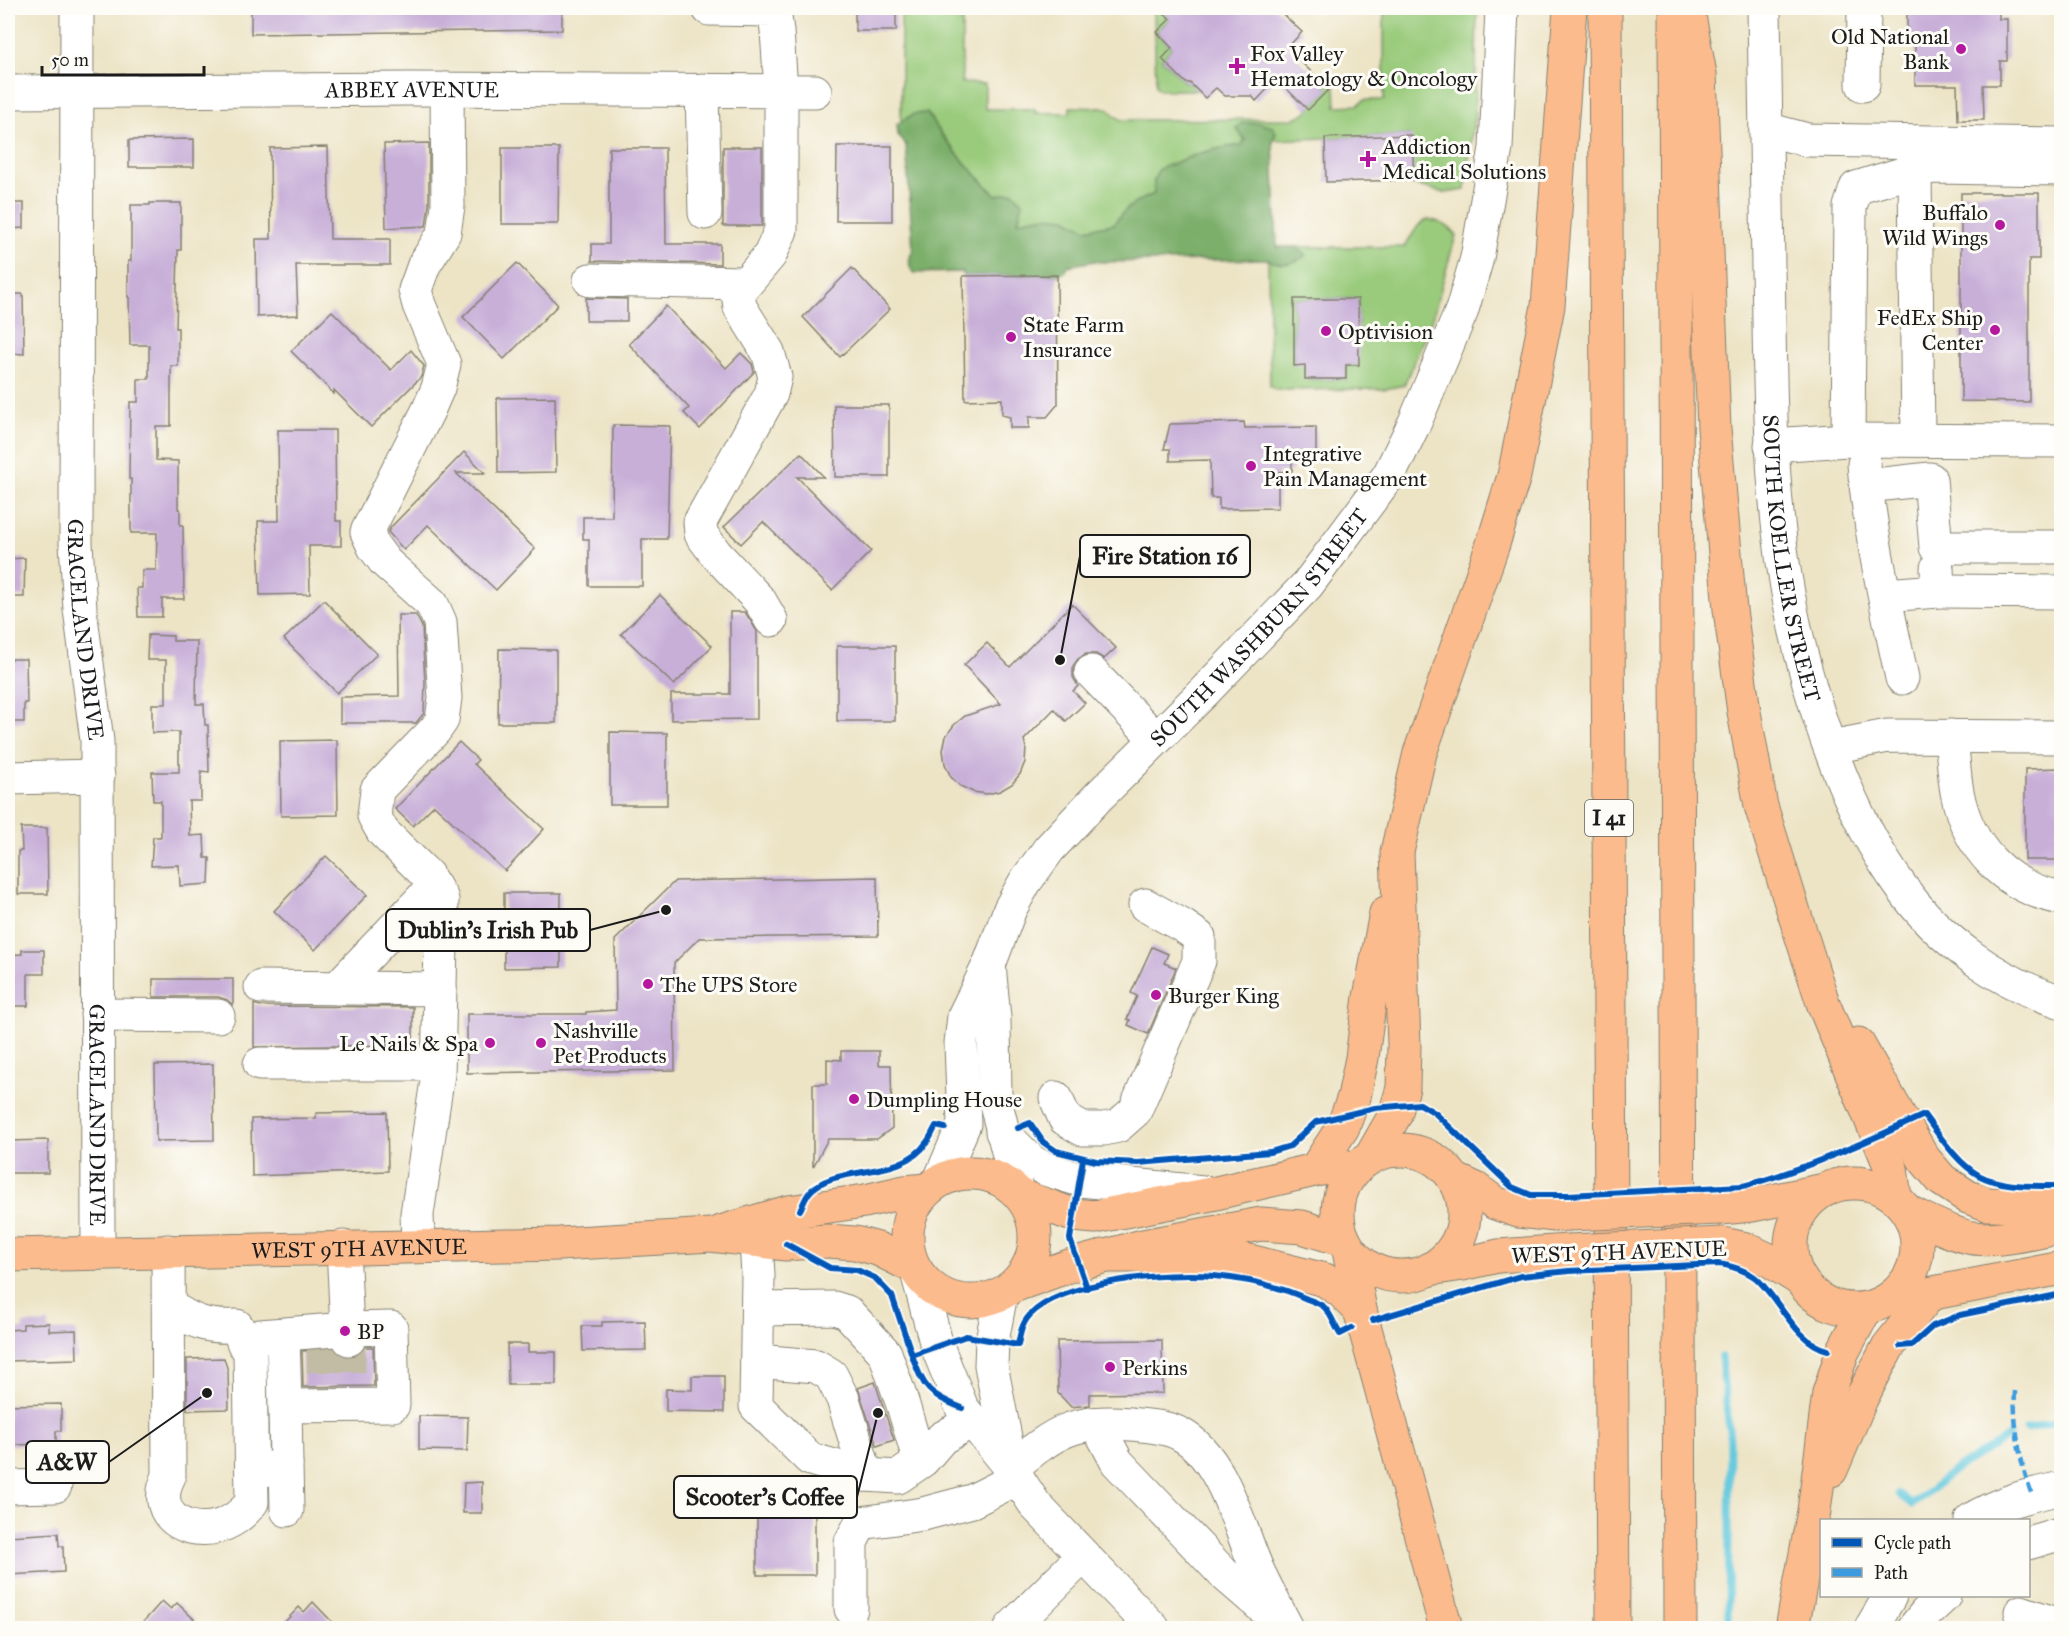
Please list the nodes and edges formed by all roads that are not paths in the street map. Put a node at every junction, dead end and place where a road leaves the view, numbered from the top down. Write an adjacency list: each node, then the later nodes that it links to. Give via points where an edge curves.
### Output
1 (77, 8): 16 (street, GRACELAND DRIVE)
2 (1502, 8): 39 (street, SOUTH WASHBURN STREET, via 1496,148 1477,258 1462,310 1415,422 1389,476 1308,584)
3 (1570, 8): 43 (main road, via 1548,306 1531,396 1514,476 1420,753)
4 (1605, 8): 119 (main road, I 41)
5 (1675, 8): 120 (main road)
6 (1687, 8): 47 (main road, via 1700,74 1714,428 1743,712 1761,806)
7 (1764, 8): 17 (street, SOUTH KOELLER STREET)
8 (1864, 8): 10 (street)
9 (709, 9): 13 (street, via 774,10)
10 (1863, 85)
11 (447, 89): 12 (street, ABBEY AVENUE); 16 (street, ABBEY AVENUE); 44 (street, via 448,206 444,233 424,265 415,291 444,364 428,411 368,532 385,562 432,604 440,622 442,720 377,790 375,816 383,832)
12 (702, 90): 13 (street, ABBEY AVENUE); 21 (street)
13 (781, 90): 14 (street, ABBEY AVENUE); 23 (street, via 781,230 770,255)
14 (815, 91)
15 (8, 92): 16 (street, ABBEY AVENUE)
16 (77, 92): 41 (street, GRACELAND DRIVE, via 76,543)
17 (1766, 129): 18 (street, via 1808,140); 27 (street, SOUTH KOELLER STREET)
18 (2061, 144)
19 (2061, 169): 20 (street)
20 (1915, 170): 24 (street, via 1856,188 1850,207); 25 (street)
21 (705, 213)
22 (590, 280): 23 (street)
23 (746, 283): 34 (street, via 738,293 740,307 768,352 775,377 771,394 700,522 701,534 760,601)
24 (1855, 440): 25 (street); 27 (street); 28 (street)
25 (1918, 440): 26 (street)
26 (2061, 441)
27 (1771, 445): 40 (street, SOUTH KOELLER STREET, via 1788,597)
28 (1866, 486): 29 (street, via 1930,479); 33 (street)
29 (1936, 547): 30 (street); 31 (street)
30 (2061, 547)
31 (1938, 591): 32 (street); 33 (street)
32 (2061, 592)
33 (1885, 595): 36 (street)
34 (771, 620)
35 (1091, 672): 39 (street)
36 (1902, 678)
37 (1951, 736): 38 (street); 40 (street, via 1888,736); 45 (street, via 1957,794 1971,834 1990,863 2021,885)
38 (2061, 737)
39 (1155, 738): 48 (street, SOUTH WASHBURN STREET, via 1033,870 1010,909)
40 (1831, 747): 52 (street, SOUTH KOELLER STREET, via 1877,851 1903,890 1977,963)
41 (98, 776): 42 (street); 53 (street, GRACELAND DRIVE)
42 (8, 778)
43 (1397, 852): 59 (main road, via 1403,1088 1395,1115); 60 (main road, via 1354,1097 1343,1127)
44 (434, 886): 50 (street); 51 (street, via 442,900)
45 (2061, 898)
46 (1145, 905): 57 (street, via 1199,938 1200,949 1199,961 1135,1111 1118,1126 1082,1129 1065,1119)
47 (1809, 957): 66 (main road, via 1823,1003 1891,1168); 67 (main road, via 1924,1159 1942,1180 1987,1204)
48 (989, 965): 58 (street, SOUTH WASHBURN STREET, via 996,1100); 62 (street, SOUTH WASHBURN STREET, via 964,1016 964,1124)
49 (261, 987): 50 (street)
50 (337, 987): 51 (street)
51 (440, 989): 56 (street)
52 (2061, 1002)
53 (97, 1015): 54 (street); 75 (street, GRACELAND DRIVE)
54 (218, 1016)
55 (260, 1064): 56 (street)
56 (438, 1064): 72 (street, via 417,1214)
57 (1056, 1098)
58 (1002, 1132): 64 (street, via 1031,1161 1080,1180); 65 (street, SOUTH WASHBURN STREET)
59 (1366, 1161): 60 (main road); 61 (main road, via 1397,1150 1423,1154); 71 (main road, via 1347,1180 1339,1199 1338,1220)
60 (1315, 1170): 64 (main road)
61 (1454, 1179): 63 (main road, WEST 9TH AVENUE, bridge, via 1495,1203 1518,1211 1555,1215 1721,1208); 79 (main road, via 1464,1212 1462,1230 1455,1246)
62 (934, 1185): 65 (main road, via 959,1173 980,1173 999,1179); 69 (main road, WEST 9TH AVENUE, via 788,1212); 80 (main road, via 911,1213 908,1225 908,1250)
63 (1825, 1190): 66 (main road, via 1861,1183 1879,1188); 81 (main road, via 1811,1200 1793,1230 1791,1247)
64 (1216, 1193): 65 (main road, via 1095,1217 1073,1215)
65 (1020, 1194): 82 (main road, via 1033,1224 1035,1246 1027,1268)
66 (1901, 1205): 68 (main road, via 1941,1228 1970,1237); 84 (main road, via 1916,1230 1918,1251 1913,1271 1902,1288)
67 (2061, 1206)
68 (2061, 1227)
69 (711, 1235): 70 (main road, WEST 9TH AVENUE); 72 (main road, WEST 9TH AVENUE, via 559,1244)
70 (756, 1241): 80 (main road, WEST 9TH AVENUE, via 855,1243 878,1249); 86 (street)
71 (1346, 1245): 77 (main road, via 1302,1227 1261,1224); 79 (main road, via 1365,1265 1386,1274 1408,1276); 87 (main road)
72 (418, 1246): 73 (main road, WEST 9TH AVENUE)
73 (343, 1247): 74 (main road, WEST 9TH AVENUE); 88 (street)
74 (168, 1251): 75 (main road, WEST 9TH AVENUE); 85 (street)
75 (98, 1253): 76 (main road, WEST 9TH AVENUE)
76 (8, 1255)
77 (1104, 1256): 82 (main road); 87 (main road, via 1245,1260 1325,1280)
78 (2061, 1268): 83 (main road)
79 (1430, 1269): 81 (main road, WEST 9TH AVENUE, bridge, via 1498,1256 1722,1244 1746,1249)
80 (915, 1270): 82 (main road, via 934,1289 955,1299 978,1300); 93 (street, via 937,1346 962,1408)
81 (1801, 1280): 84 (main road, via 1814,1295 1830,1304 1848,1309)
82 (1007, 1290): 98 (street, via 992,1341 991,1365)
83 (1929, 1295): 84 (main road); 105 (main road, via 1888,1347)
84 (1876, 1305): 105 (main road, via 1842,1353 1829,1393)
85 (169, 1306): 90 (street, via 198,1323 237,1326); 100 (street)
86 (758, 1309): 91 (street); 95 (street, via 834,1308 847,1312 885,1353)
87 (1360, 1310): 118 (main road)
88 (336, 1334): 89 (street); 92 (street, via 391,1328 393,1404 337,1396)
89 (283, 1335): 90 (street); 92 (street)
90 (243, 1340): 97 (street, via 250,1352); 100 (street, via 238,1351 238,1500 222,1512 195,1512 178,1501)
91 (757, 1361): 99 (street, via 756,1406 810,1459); 99 (street, via 816,1366 831,1374 843,1399)
92 (285, 1406): 96 (street)
93 (972, 1421): 95 (street, via 942,1438); 98 (street)
94 (1097, 1424): 98 (street, via 1067,1429 1046,1440); 115 (street, via 1117,1462 1224,1574); 115 (street, via 1157,1426 1181,1434 1198,1449 1215,1469)
95 (920, 1462): 99 (street, via 898,1477)
96 (286, 1464): 97 (street); 104 (street)
97 (253, 1473): 100 (street, via 252,1502 230,1522 213,1528 174,1521 165,1508 164,1485)
98 (1015, 1473): 109 (street, via 1036,1506); 112 (street, via 972,1501 922,1514 861,1523 852,1542)
99 (866, 1475)
100 (169, 1476)
101 (55, 1486): 102 (street)
102 (8, 1487)
103 (2061, 1488): 106 (street, via 2000,1504)
104 (287, 1510)
105 (1814, 1511): 121 (main road)
106 (1974, 1519)
107 (2061, 1533): 108 (street)
108 (2030, 1542)
109 (1083, 1556): 116 (street); 117 (street)
110 (1889, 1597): 122 (street)
111 (1943, 1597): 123 (street)
112 (851, 1609)
113 (2021, 1612): 114 (street)
114 (2061, 1626)
115 (1287, 1628)
116 (1011, 1629)
117 (1153, 1629)
118 (1446, 1629)
119 (1613, 1629)
120 (1680, 1629)
121 (1792, 1629)
122 (1871, 1629)
123 (1914, 1629)

